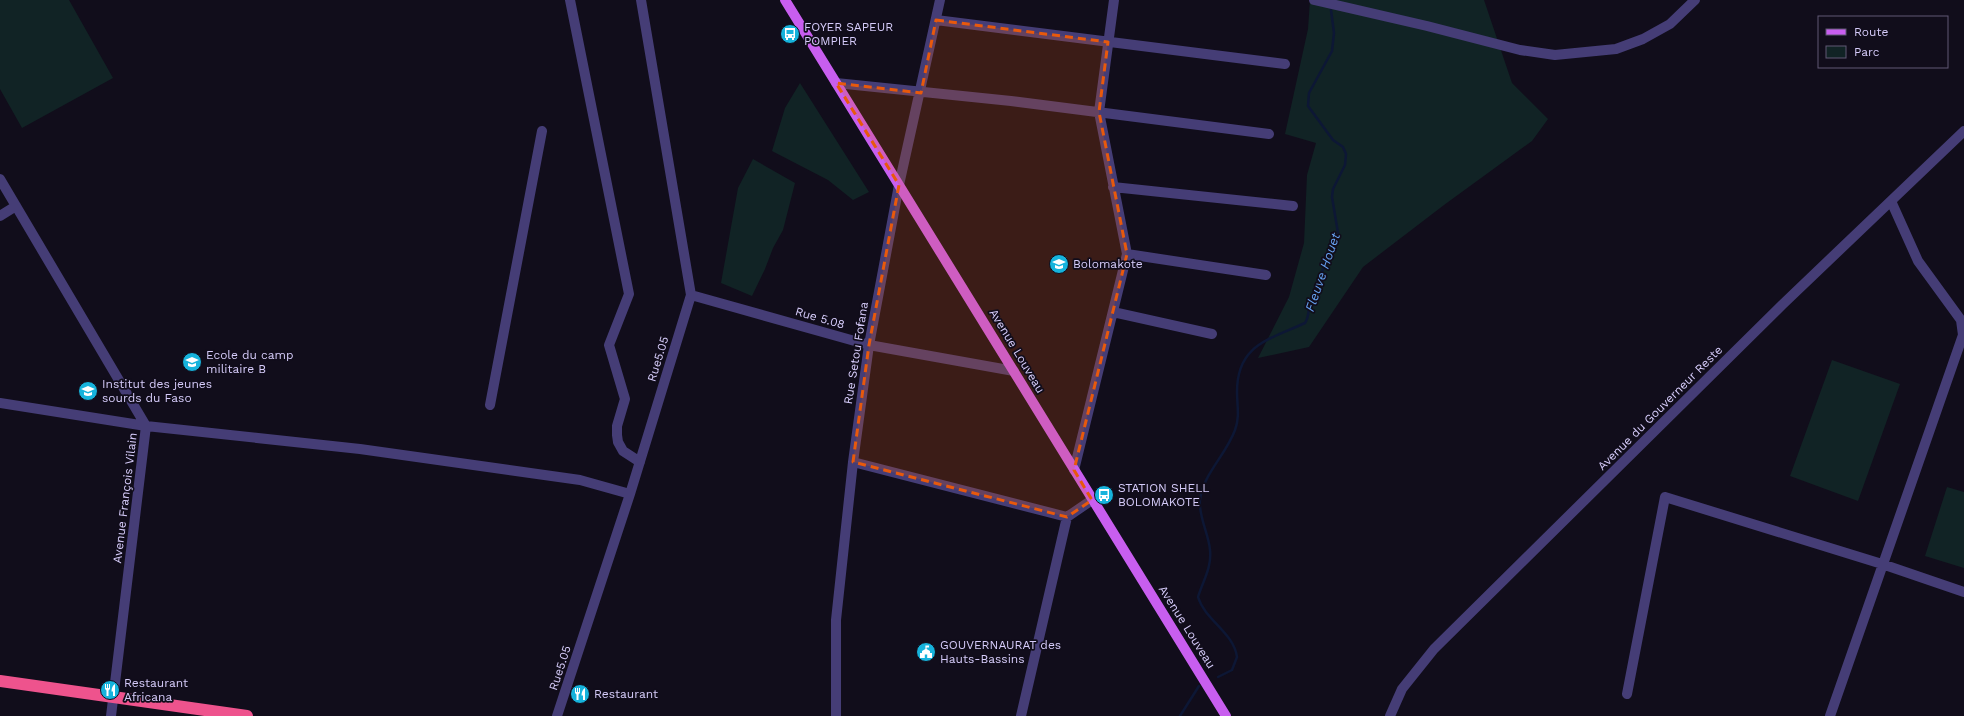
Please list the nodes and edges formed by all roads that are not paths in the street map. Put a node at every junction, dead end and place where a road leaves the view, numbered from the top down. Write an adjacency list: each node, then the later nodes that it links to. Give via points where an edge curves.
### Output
1 (570, 0): 34 (street, via 628,294 609,345 625,399 617,426 618,442 623,451)
2 (641, 0): 26 (street, Rue5.05)
3 (785, 0): 11 (main road, Avenue Louveau)
4 (940, 0): 8 (street, Rue Setou Fofana)
5 (1114, 0): 9 (street)
6 (1314, 0): 7 (street, via 1520,50 1555,55 1616,49 1643,39 1670,24)
7 (1695, 0)
8 (936, 20): 9 (street); 12 (street, Rue Setou Fofana)
9 (1108, 42): 10 (street); 13 (street)
10 (1285, 64)
11 (836, 83): 12 (street); 18 (main road, Avenue Louveau)
12 (920, 93): 13 (street); 18 (street, Rue Setou Fofana)
13 (1099, 112): 16 (street); 19 (street)
14 (542, 131): 32 (street)
15 (1964, 131): 20 (street, Avenue du Gouverneur Reste)
16 (1270, 134)
17 (0, 179): 21 (street, Avenue François Vilain)
18 (899, 185): 29 (street, Rue Setou Fofana); 30 (main road, Avenue Louveau)
19 (1113, 187): 22 (street); 24 (street)
20 (1891, 201): 40 (street, via 1918,261 1961,320 1963,335); 51 (street, Avenue du Gouverneur Reste, via 1782,305 1434,649 1402,689)
21 (16, 206): 23 (street); 33 (street, Avenue François Vilain)
22 (1293, 206)
23 (0, 216)
24 (1127, 254): 25 (street); 27 (street)
25 (1266, 275)
26 (691, 295): 29 (street, Rue 5.08); 34 (street, Rue5.05)
27 (1113, 312): 28 (street); 36 (street)
28 (1212, 334)
29 (869, 345): 30 (street, Rue 5.08); 35 (street, Rue Setou Fofana)
30 (1014, 371): 36 (main road, Avenue Louveau)
31 (0, 403): 33 (street)
32 (490, 405)
33 (146, 426): 37 (street, via 360,450 580,480); 44 (street, Avenue François Vilain)
34 (640, 462): 37 (street, Rue5.05)
35 (853, 462): 39 (street); 48 (street, Rue Setou Fofana, via 836,620)
36 (1074, 470): 38 (main road, Avenue Louveau)
37 (630, 494): 47 (street, Rue5.05)
38 (1092, 500): 39 (street); 50 (main road, Avenue Louveau)
39 (1067, 517): 49 (street)
40 (1882, 564): 41 (street); 43 (street, via 1665,497); 52 (street)
41 (1964, 592)
42 (0, 681): 44 (highway)
43 (1627, 694)
44 (114, 697): 45 (street, Avenue François Vilain); 46 (highway)
45 (111, 716)
46 (246, 716)
47 (557, 716)
48 (836, 716)
49 (1021, 716)
50 (1226, 716)
51 (1390, 716)
52 (1830, 716)

